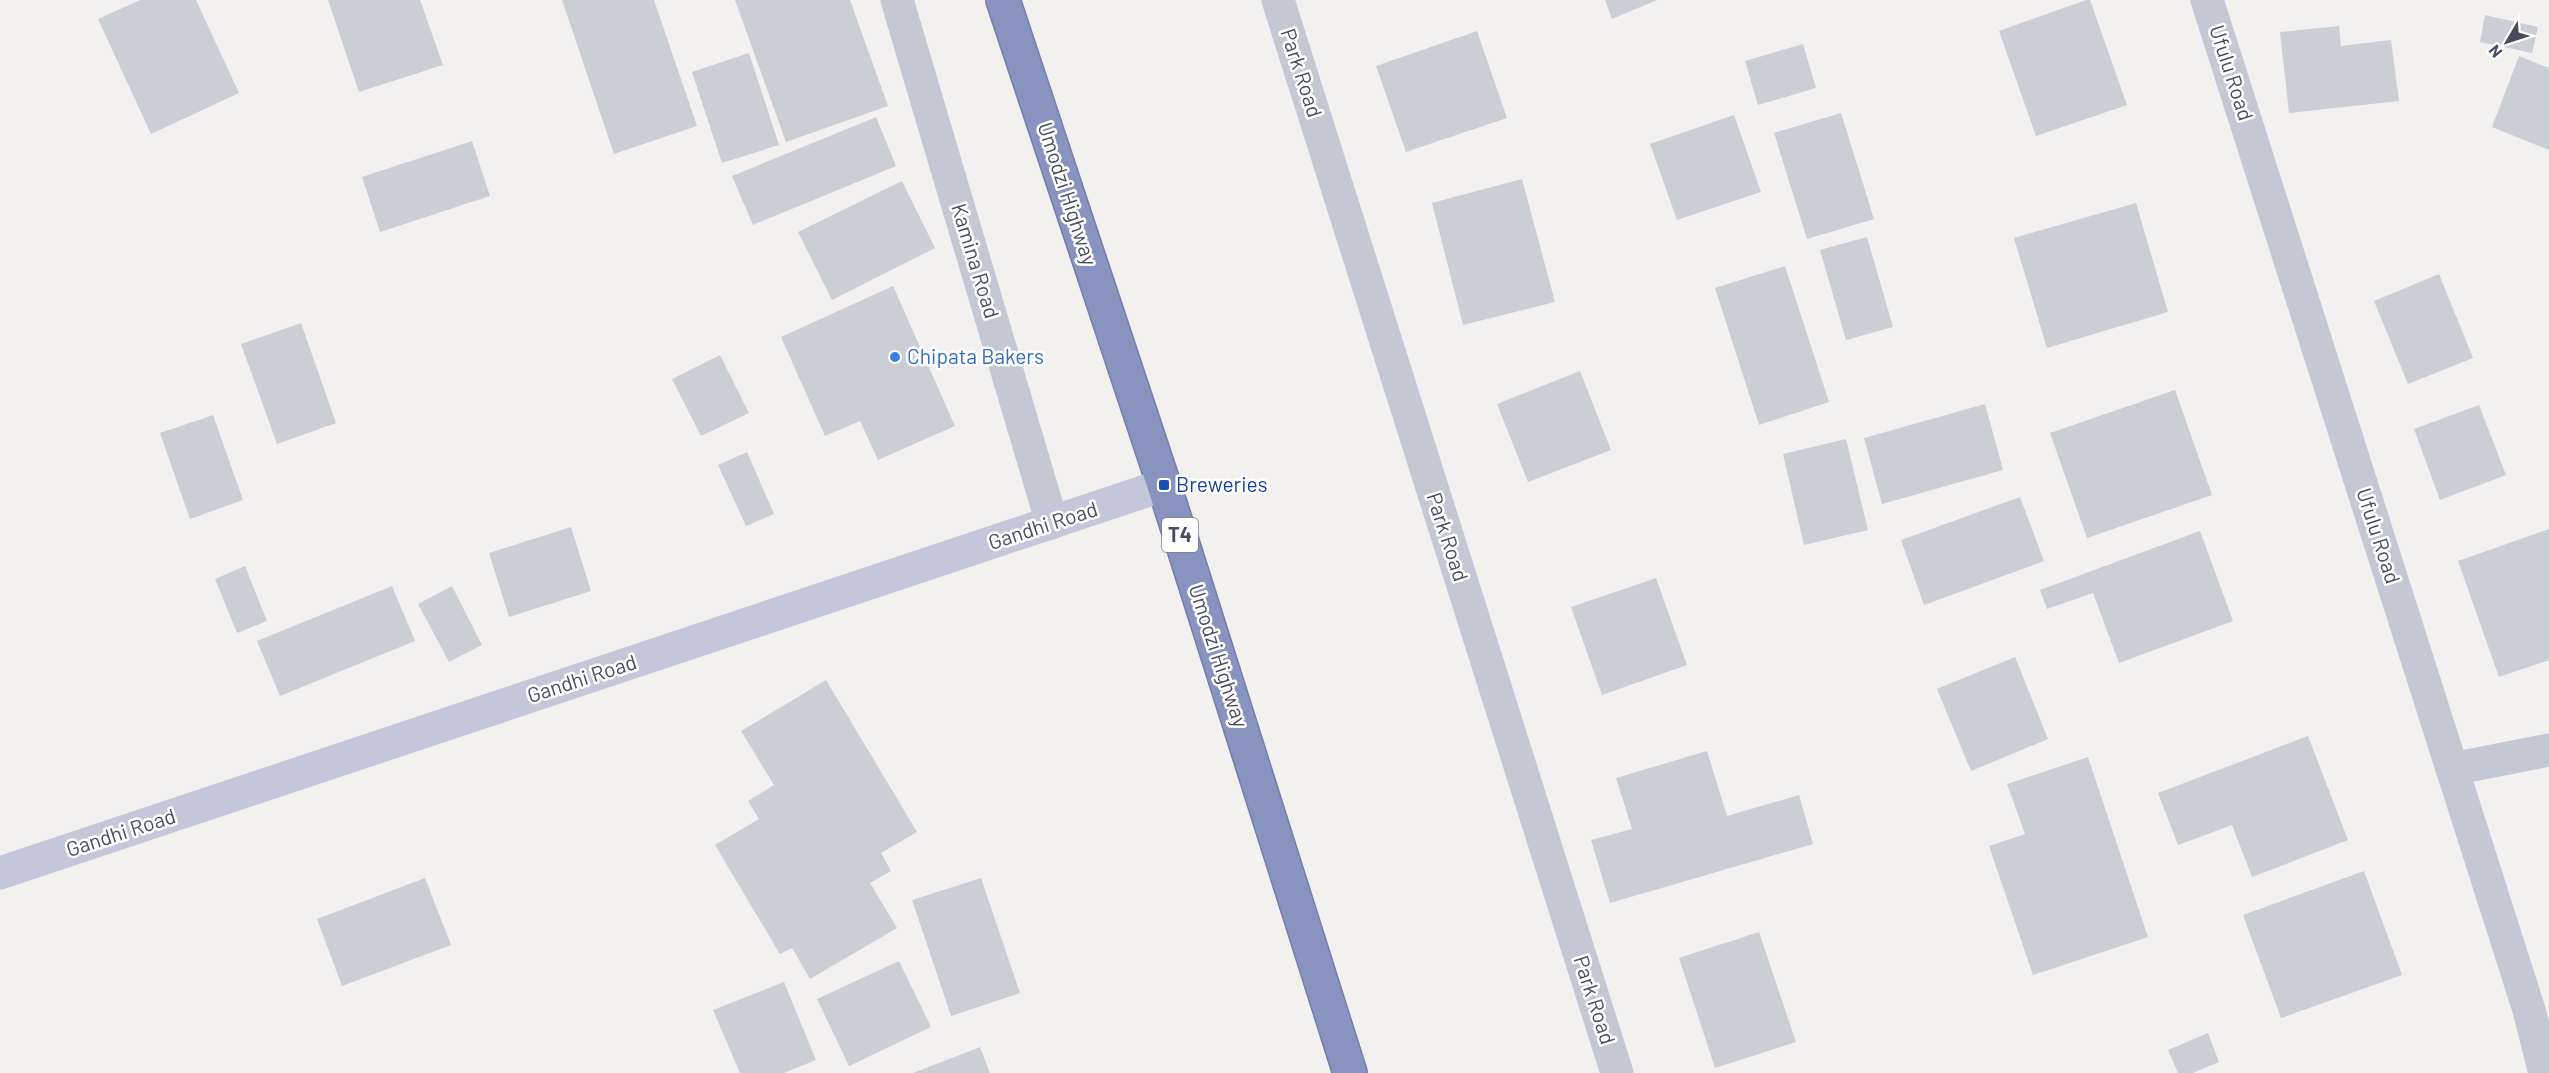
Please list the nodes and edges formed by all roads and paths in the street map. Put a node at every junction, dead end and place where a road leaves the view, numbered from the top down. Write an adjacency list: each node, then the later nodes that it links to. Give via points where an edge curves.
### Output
1 (897, 0): 6 (street, Kamina Road)
2 (1003, 0): 5 (highway, Umodzi Highway / T4)
3 (1278, 0): 11 (street, Park Road)
4 (2208, 0): 8 (street, Ufulu Road)
5 (1164, 485): 6 (street, Gandhi Road); 10 (highway, Umodzi Highway / T4)
6 (1052, 523): 9 (street, Gandhi Road)
7 (2549, 750): 8 (street)
8 (2452, 769): 12 (street, Ufulu Road, via 2529,1010)
9 (0, 873)
10 (1350, 1073)
11 (1617, 1073)
12 (2545, 1073)

